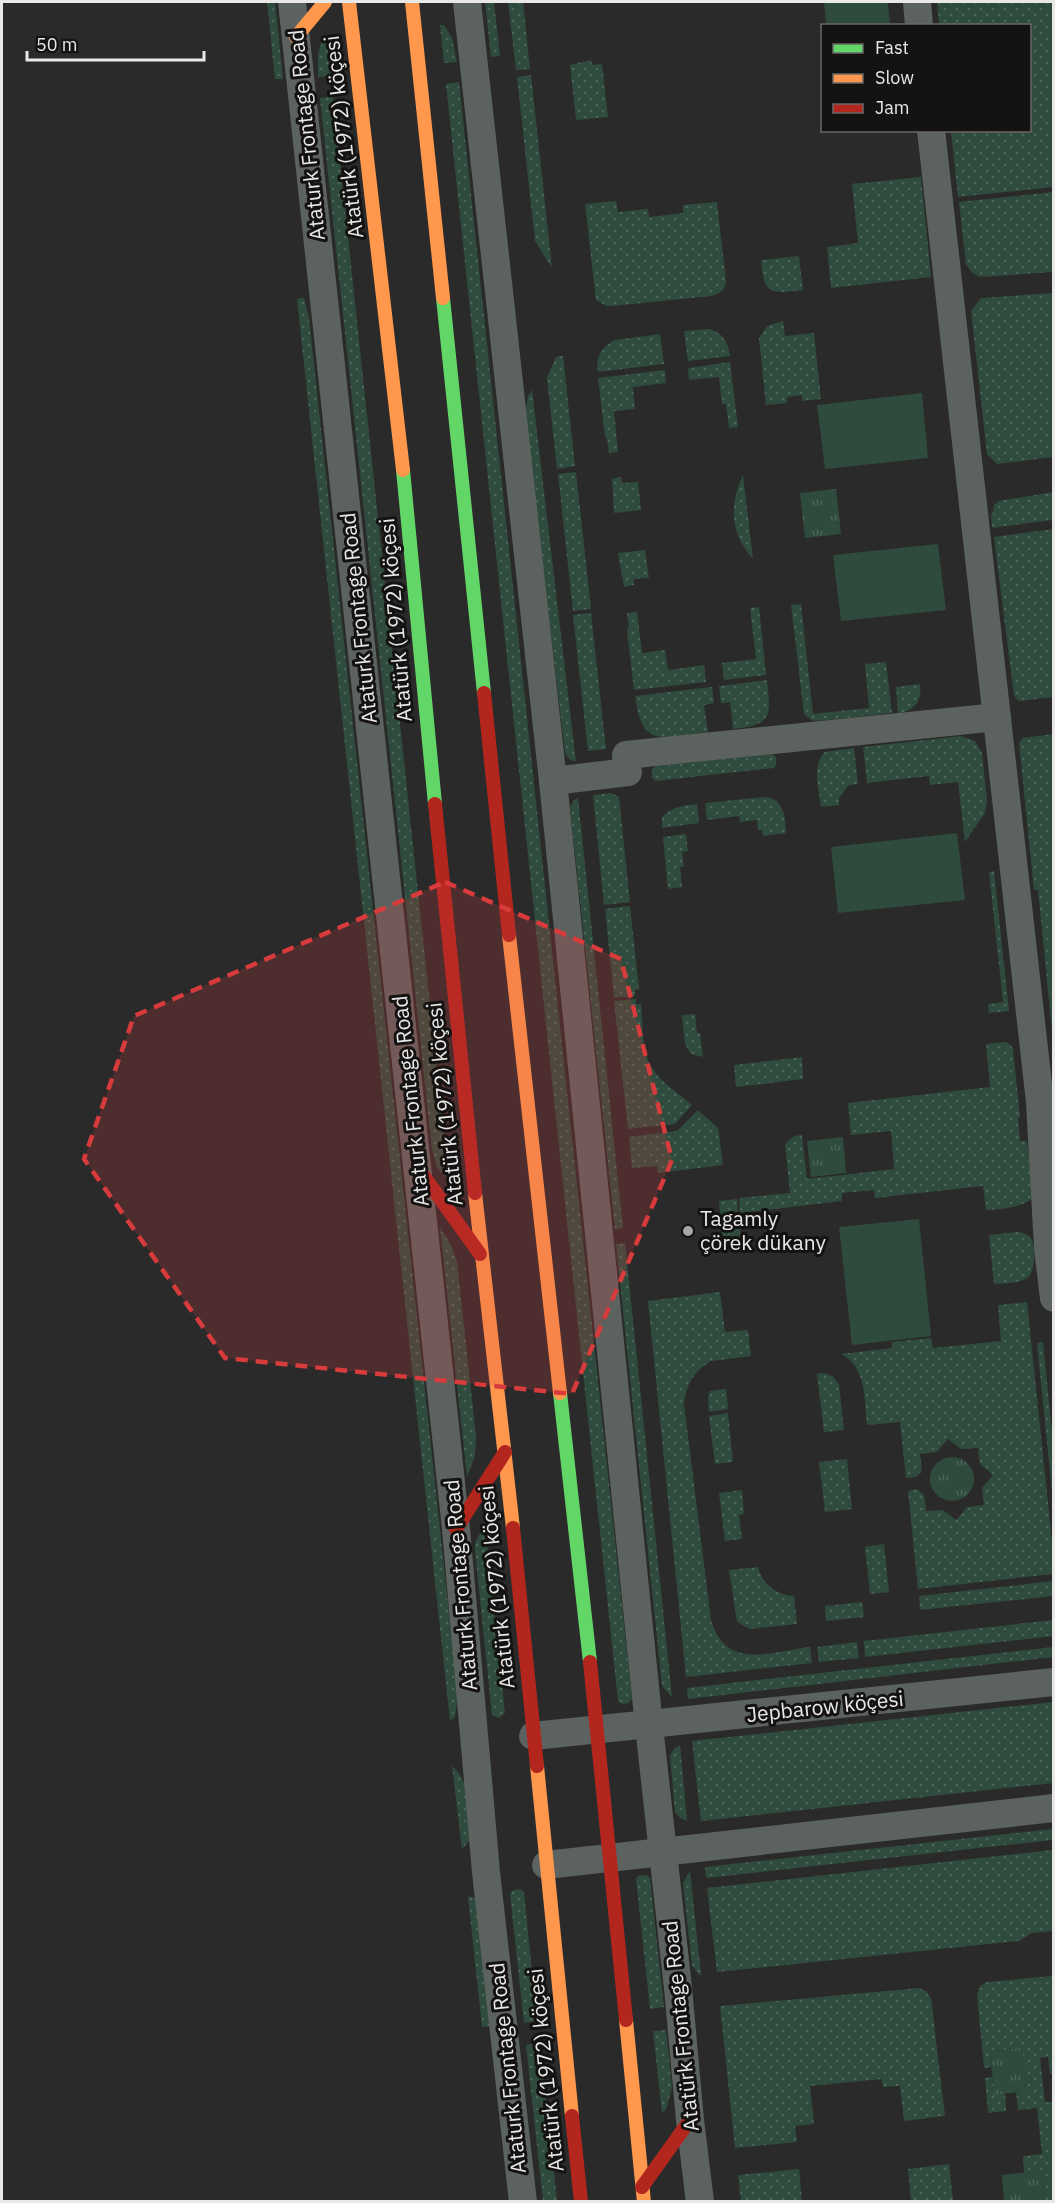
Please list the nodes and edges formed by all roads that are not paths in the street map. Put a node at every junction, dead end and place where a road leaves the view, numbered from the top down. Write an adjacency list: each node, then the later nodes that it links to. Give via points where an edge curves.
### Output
1 (292, 2): 8 (street, Ataturk Frontage Road)
2 (325, 2): 8 (main road)
3 (349, 2): 13 (main road, Atatürk (1972) köçesi, via 407,508)
4 (412, 2): 19 (main road, via 495,808)
5 (467, 2): 11 (street, Atatürk Frontage Road)
6 (916, 2): 7 (street)
7 (919, 24)
8 (296, 37): 12 (street, Ataturk Frontage Road)
9 (931, 132): 10 (street)
10 (997, 717): 11 (street, via 626,755 628,772); 14 (street, via 1040,1102)
11 (553, 781): 18 (street, Atatürk Frontage Road)
12 (418, 1168): 13 (main road); 16 (street, Ataturk Frontage Road)
13 (482, 1256): 15 (main road, Atatürk (1972) köçesi)
14 (1053, 1298)
15 (505, 1452): 16 (main road); 20 (main road, Atatürk (1972) köçesi)
16 (456, 1529): 27 (street, Ataturk Frontage Road, via 486,1872)
17 (1053, 1682): 18 (street, Jepbarow köçesi)
18 (649, 1726): 19 (street, Jepbarow köçesi); 22 (street, Atatürk Frontage Road)
19 (597, 1730): 20 (street, Jepbarow köçesi); 23 (main road)
20 (533, 1736): 24 (main road, Atatürk (1972) köçesi)
21 (1053, 1808): 22 (street)
22 (663, 1851): 23 (street); 25 (street, Atatürk Frontage Road)
23 (609, 1857): 24 (street); 26 (main road)
24 (546, 1865): 28 (main road, Atatürk (1972) köçesi)
25 (690, 2120): 26 (main road); 30 (street, Atatürk Frontage Road)
26 (642, 2187): 29 (main road)
27 (523, 2202)
28 (581, 2202)
29 (644, 2202)
30 (700, 2202)

